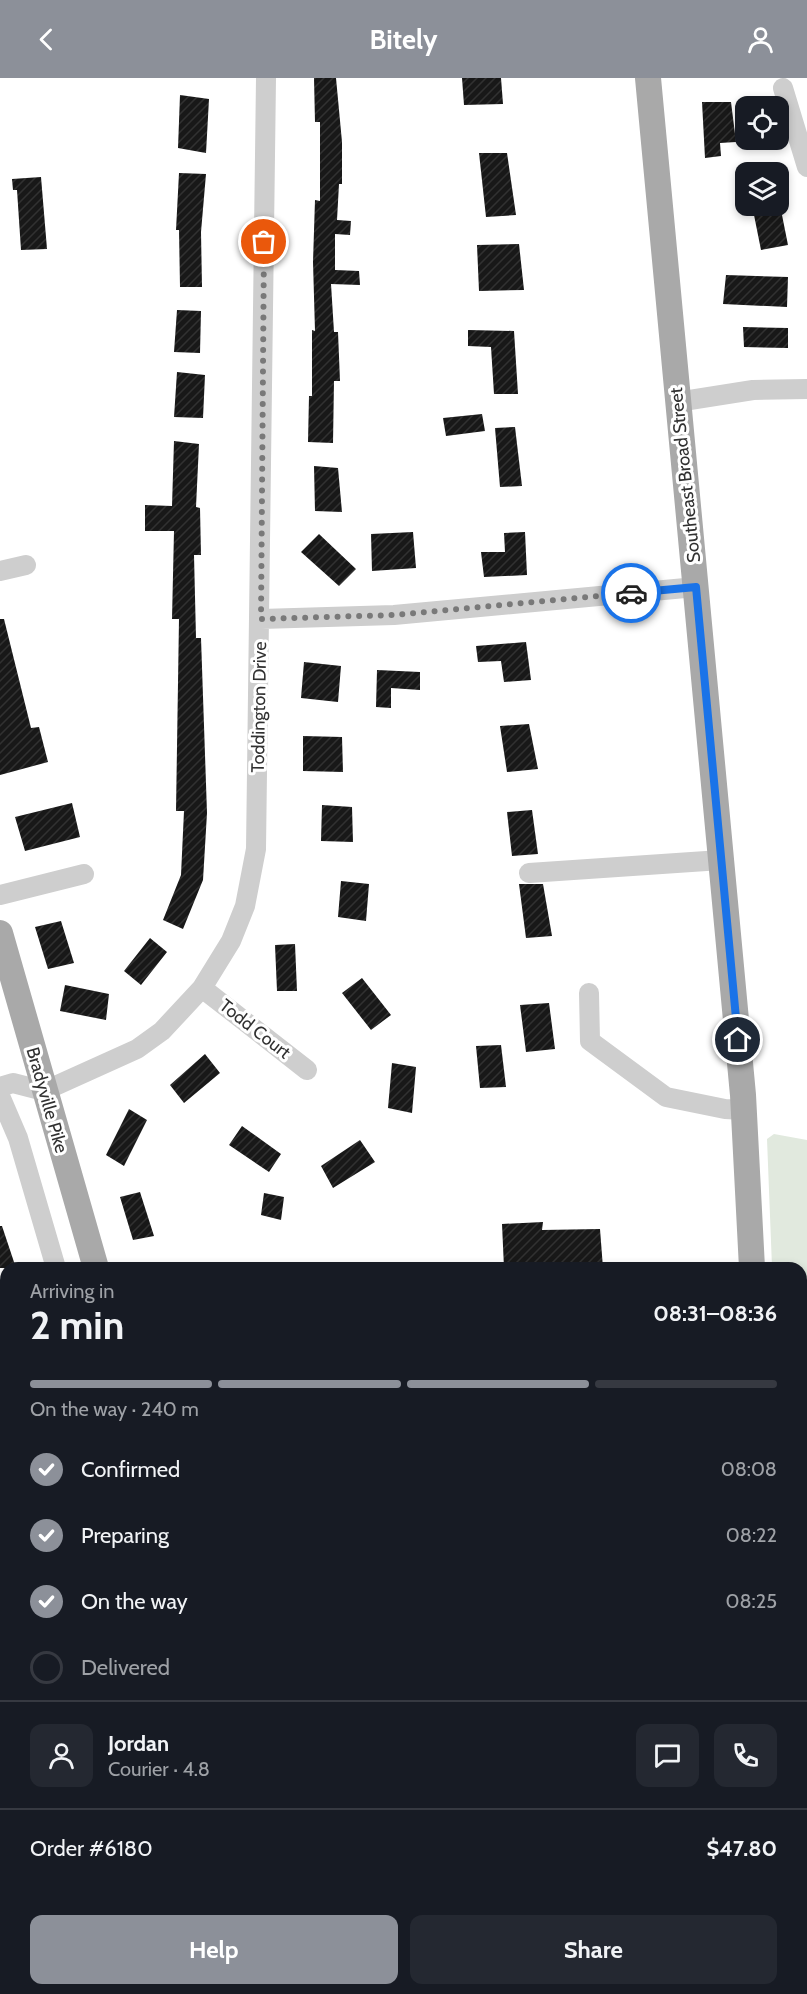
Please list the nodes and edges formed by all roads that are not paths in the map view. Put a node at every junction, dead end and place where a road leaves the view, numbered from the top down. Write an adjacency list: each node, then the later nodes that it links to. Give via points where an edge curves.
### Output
1 (266, 78): 10 (street, Toddington Drive)
2 (648, 78): 6 (main road, Southeast Broad Street)
3 (783, 88): 4 (street)
4 (807, 167)
5 (807, 389): 6 (street, via 753,390)
6 (677, 402): 9 (main road, Southeast Broad Street)
7 (26, 565): 8 (street)
8 (0, 571)
9 (696, 587): 10 (street, via 394,615); 11 (main road, Southeast Broad Street)
10 (261, 619): 16 (street, Toddington Drive, via 256,849 245,906 231,941)
11 (721, 860): 12 (street); 22 (main road, Southeast Broad Street)
12 (529, 873)
13 (84, 874): 14 (street)
14 (0, 895)
15 (0, 933): 20 (main road, Bradyville Pike)
16 (202, 988): 18 (street, Todd Court); 20 (street, Toddington Drive, via 148,1042)
17 (589, 993): 22 (street, via 590,1041 666,1097)
18 (308, 1070)
19 (0, 1087): 20 (street, via 13,1083)
20 (44, 1091): 24 (main road, Bradyville Pike)
21 (0, 1096): 23 (street, via 18,1138)
22 (744, 1110): 25 (main road, Southeast Broad Street)
23 (54, 1262)
24 (94, 1262)
25 (752, 1262)

